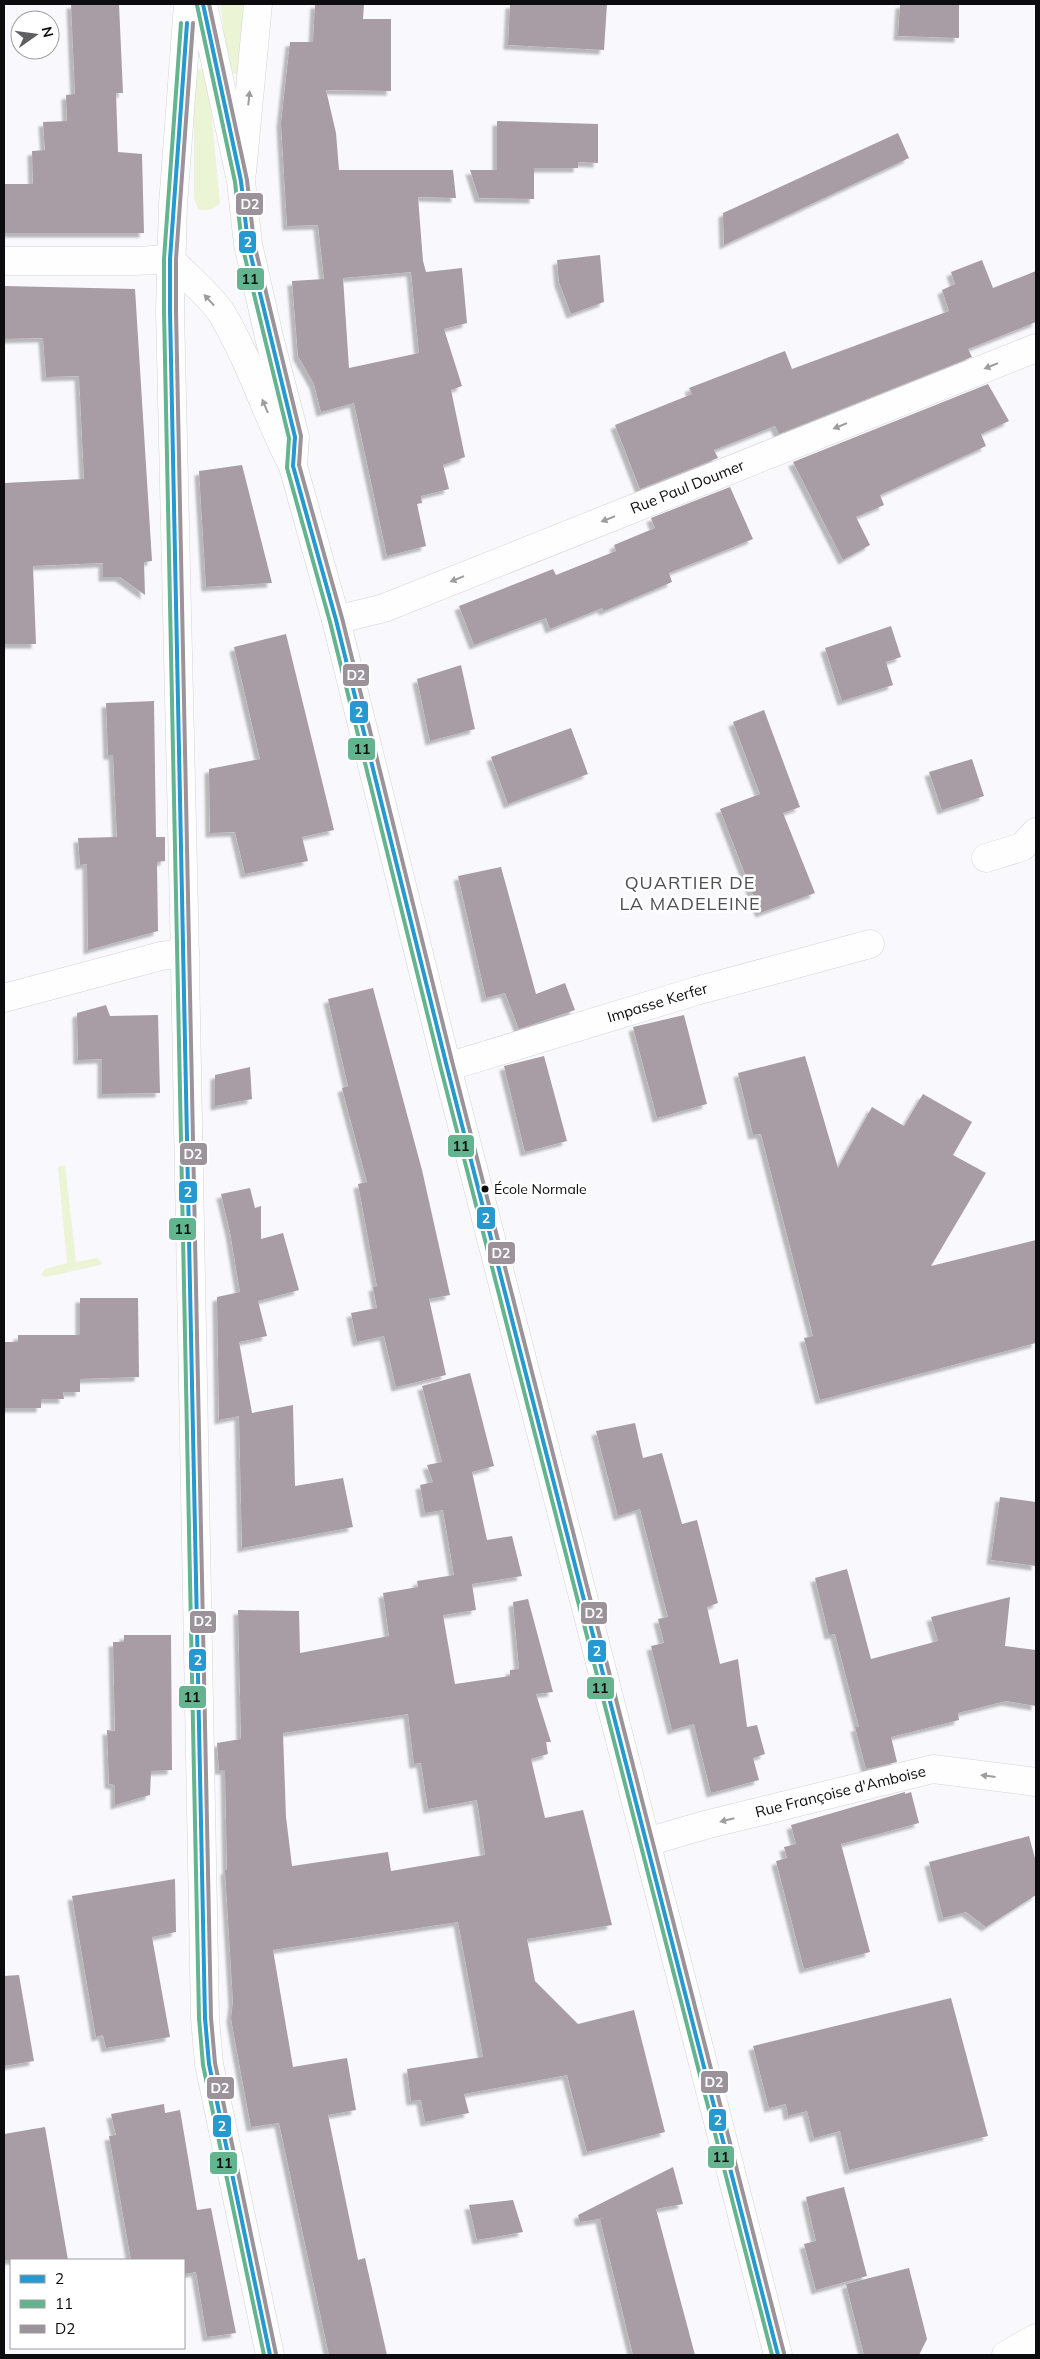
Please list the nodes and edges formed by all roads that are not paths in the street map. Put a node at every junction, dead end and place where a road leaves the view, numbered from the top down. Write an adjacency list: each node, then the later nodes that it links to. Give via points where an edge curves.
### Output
1 (188, 4): 5 (main road)
2 (203, 4): 4 (main road)
3 (258, 4): 4 (main road, one-way to 3)
4 (241, 181): 8 (main road, via 248,244 295,437)
5 (170, 259): 6 (main road); 8 (main road, one-way to 5, via 221,313); 13 (main road)
6 (4, 260)
7 (1036, 348): 9 (main road, Rue Paul Doumer, one-way to 9, via 398,602)
8 (294, 466): 9 (main road)
9 (336, 620): 15 (main road)
10 (1036, 832): 11 (main road, via 1022,847)
11 (986, 858)
12 (870, 944): 15 (main road, Impasse Kerfer, via 696,991)
13 (185, 953): 14 (main road, via 161,956); 19 (main road, via 204,2018 210,2064)
14 (4, 998)
15 (446, 1067): 17 (main road)
16 (1036, 1782): 17 (main road, Rue Françoise d'Amboise, one-way to 17, via 933,1769)
17 (647, 1842): 20 (main road)
18 (1036, 2338): 21 (main road)
19 (270, 2355)
20 (778, 2355)
21 (1006, 2355)

